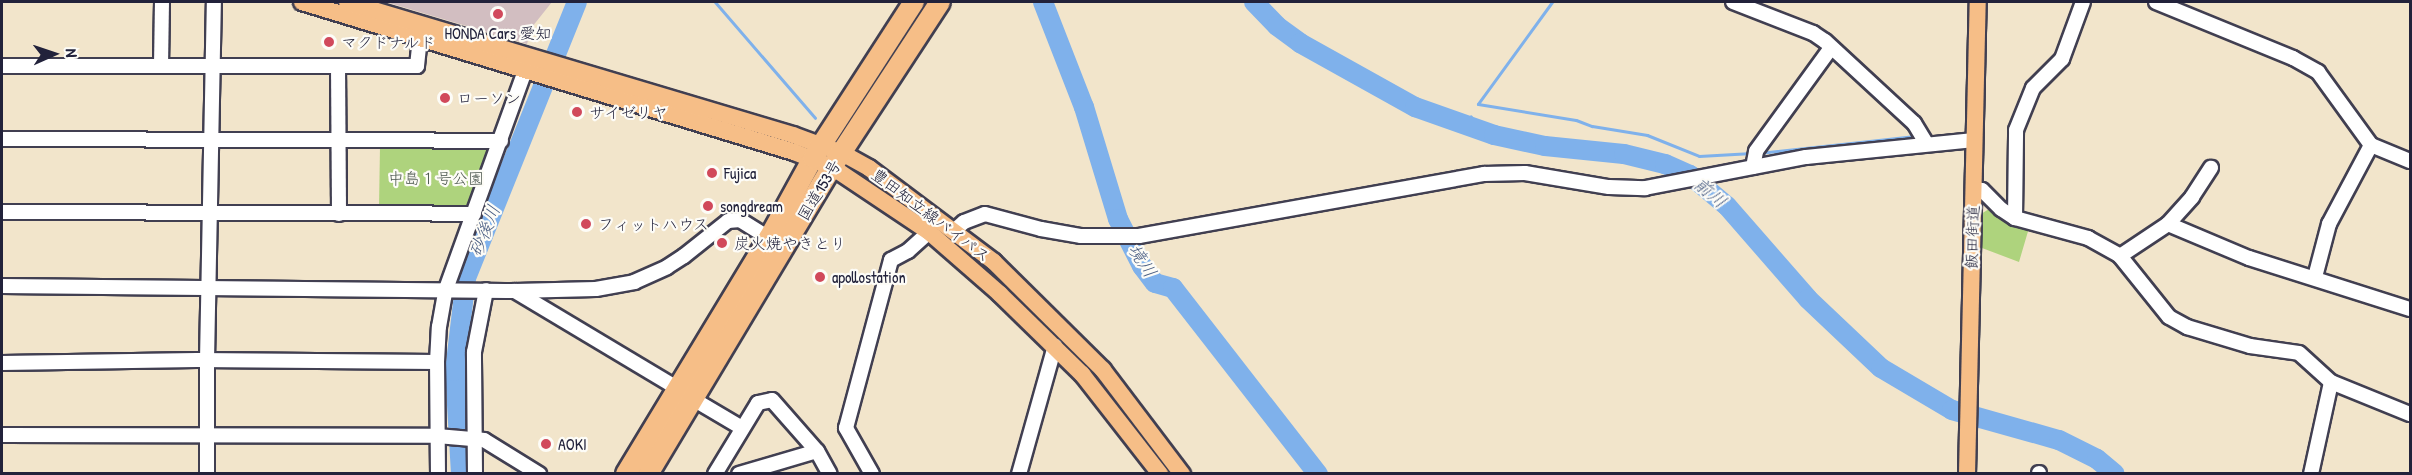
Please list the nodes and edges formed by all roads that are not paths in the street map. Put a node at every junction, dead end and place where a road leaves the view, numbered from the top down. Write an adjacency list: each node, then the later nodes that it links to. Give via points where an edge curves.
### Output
1 (162, 2): 15 (street)
2 (214, 2): 16 (street)
3 (302, 2): 11 (main road)
4 (347, 2): 13 (main road)
5 (914, 2): 25 (highway, 国道153号)
6 (940, 2): 26 (highway, 国道153号)
7 (1733, 2): 12 (street, via 1813,33)
8 (1978, 2): 21 (main road, 飯田街道)
9 (2083, 2): 35 (street, via 2062,59 2033,88 2016,130)
10 (2156, 2): 24 (street, via 2318,72)
11 (420, 38): 13 (main road); 17 (street, via 417,66)
12 (1830, 49): 23 (street, via 1905,115); 28 (street, via 1756,151)
13 (527, 63): 22 (street); 25 (main road, 豊田知立線バイパス)
14 (2, 66): 15 (street)
15 (161, 66): 16 (street)
16 (213, 66): 17 (street); 19 (street)
17 (338, 66): 20 (street)
18 (2, 139): 19 (street)
19 (212, 140): 20 (street); 32 (street)
20 (339, 140): 22 (street); 33 (street)
21 (1974, 140): 23 (street); 30 (main road, 飯田街道)
22 (501, 141): 34 (street)
23 (1926, 143): 28 (street)
24 (2371, 146): 27 (street); 41 (street, via 2329,224)
25 (818, 151): 26 (main road, 豊田知立線バイパス); 39 (highway, 国道153号)
26 (837, 160): 37 (main road, 豊田知立線バイパス, via 869,168); 38 (main road, 豊田知立線バイパス); 54 (highway, 国道153号)
27 (2410, 161)
28 (1753, 167): 37 (street, via 1670,184 1628,188 1525,173 1484,174 1139,236 1100,237 1041,229 985,214)
29 (2211, 168): 36 (street)
30 (1973, 188): 35 (street, via 1982,190); 75 (main road, 飯田街道)
31 (2, 212): 32 (street)
32 (210, 213): 33 (street); 43 (street)
33 (339, 214): 34 (street)
34 (474, 214): 44 (street)
35 (2015, 218): 40 (street, via 2088,238)
36 (2168, 224): 40 (street); 41 (street, via 2249,258)
37 (955, 230): 74 (main road, 豊田知立線バイパス, via 1083,348)
38 (930, 232): 48 (main road, 豊田知立線バイパス); 71 (street, via 891,260 846,428)
39 (769, 238): 46 (street, via 740,220 728,221 684,256 634,282 596,288); 53 (highway, 国道153号)
40 (2120, 256): 52 (street, via 2169,316 2187,327 2250,346 2299,352)
41 (2315, 278): 47 (street)
42 (2, 286): 43 (street)
43 (208, 287): 44 (street); 49 (street)
44 (452, 289): 45 (street); 50 (street, via 439,327)
45 (484, 290): 46 (street); 60 (street, via 474,352)
46 (516, 291): 53 (street)
47 (2410, 309)
48 (1055, 346): 72 (street); 73 (main road, 豊田知立線バイパス, via 1097,392)
49 (207, 360): 50 (street); 51 (street); 57 (street)
50 (437, 362): 59 (street)
51 (2, 363)
52 (2331, 382): 55 (street); 76 (street)
53 (677, 388): 66 (highway, 国道153号)
54 (693, 399): 56 (street); 67 (highway, 国道153号)
55 (2410, 414)
56 (742, 428): 61 (street, via 758,403 772,400); 68 (street)
57 (207, 434): 58 (street); 59 (street); 62 (street)
58 (2, 435)
59 (437, 436): 60 (street); 63 (street)
60 (475, 439): 64 (street); 65 (street, via 484,440)
61 (817, 451): 69 (street); 70 (street)
62 (207, 474)
63 (438, 474)
64 (476, 474)
65 (539, 474)
66 (626, 474)
67 (648, 474)
68 (715, 474)
69 (739, 474)
70 (830, 474)
71 (872, 474)
72 (1019, 474)
73 (1160, 474)
74 (1182, 474)
75 (1967, 474)
76 (2311, 474)

